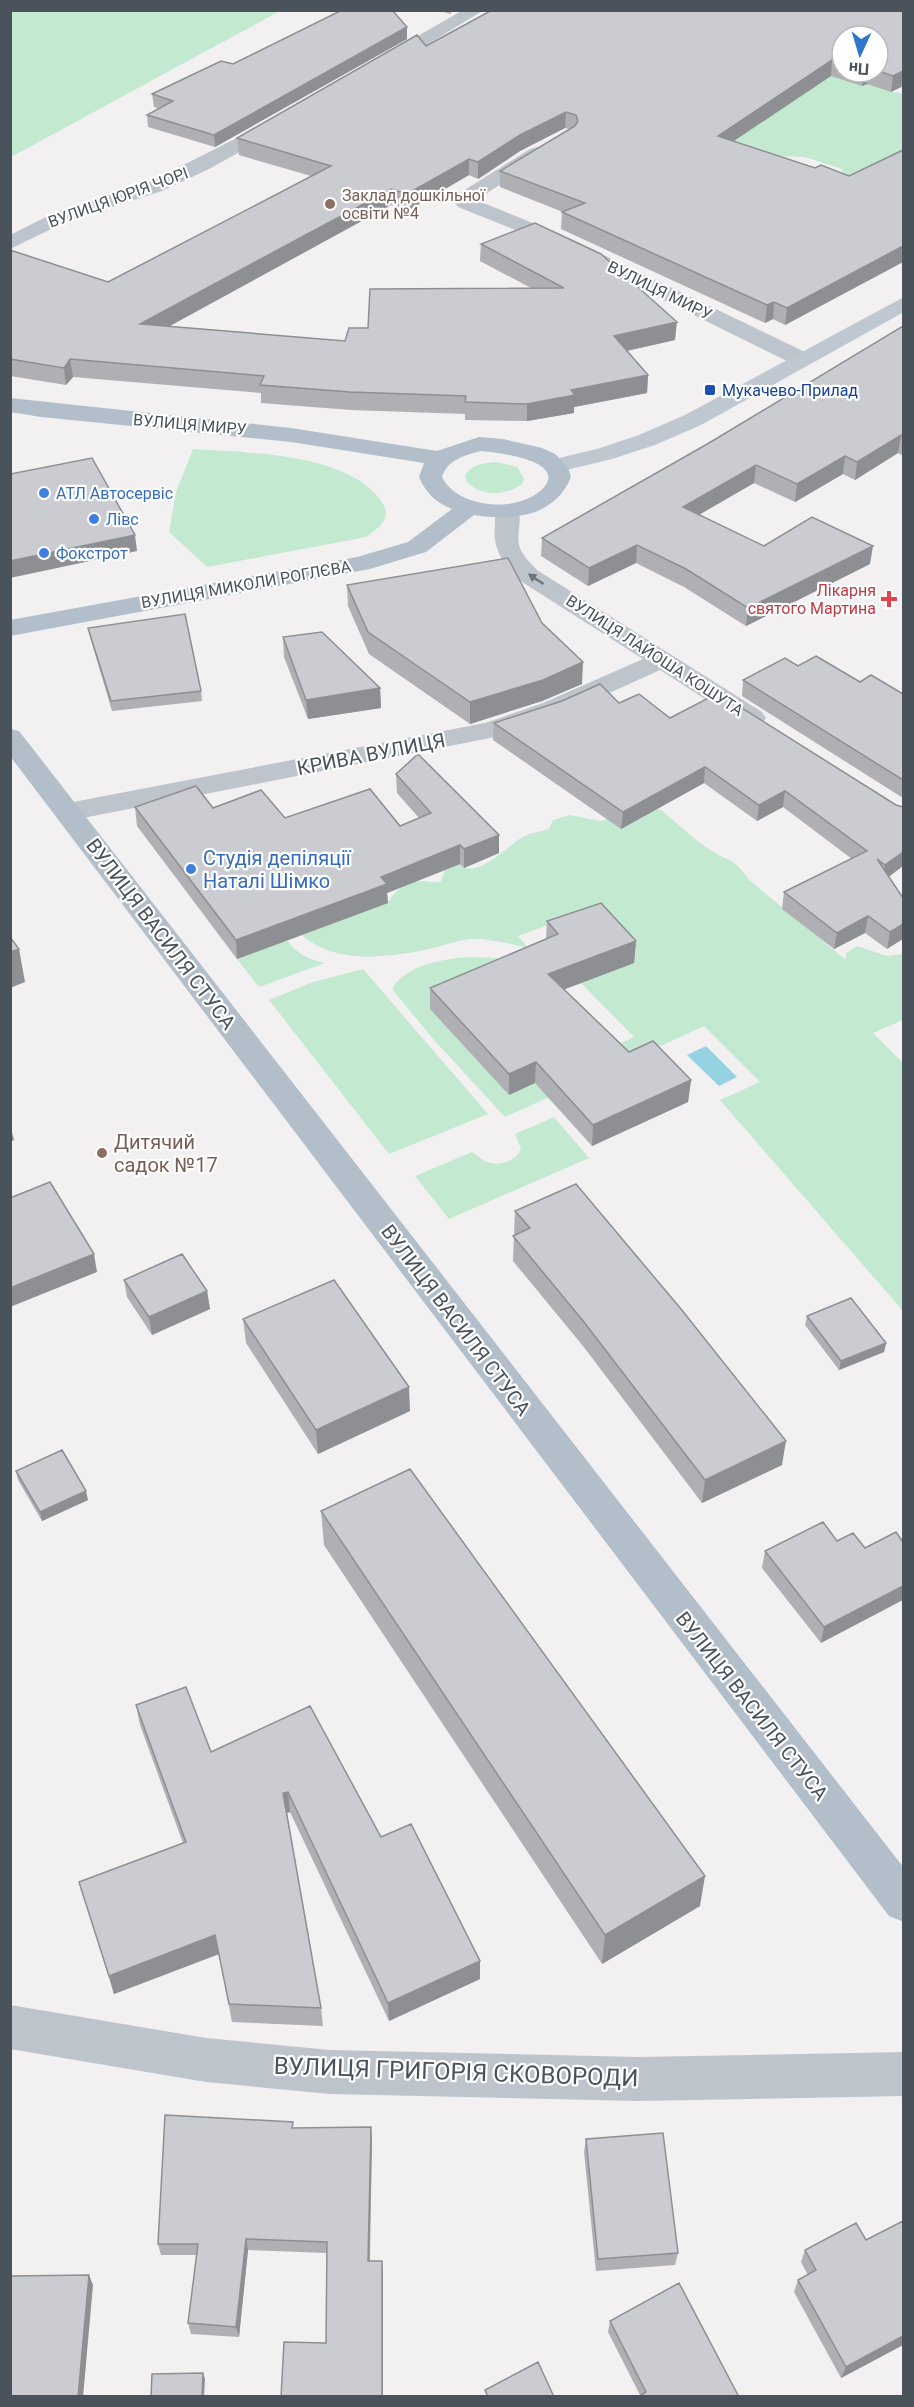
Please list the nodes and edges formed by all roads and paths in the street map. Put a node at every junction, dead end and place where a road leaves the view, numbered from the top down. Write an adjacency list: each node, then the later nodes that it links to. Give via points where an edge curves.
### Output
1 (476, 10): 2 (street)
2 (374, 69)
3 (292, 116): 5 (street, ВУЛИЦЯ ЮРІЯ ЧОРІ, via 155,187 63,216)
4 (557, 142): 7 (street, ВУЛИЦЯ МИРУ, via 467,196 465,203 553,238)
5 (10, 243)
6 (903, 303): 7 (main road)
7 (801, 359): 10 (main road, via 693,420 647,440)
8 (10, 405): 9 (main road, ВУЛИЦЯ МИРУ, via 255,430)
9 (440, 459): 10 (main road, via 460,448 500,444 537,453); 11 (main road, via 430,474 432,484 452,503)
10 (554, 466): 12 (main road, via 558,482 553,492 542,501)
11 (469, 508): 12 (main road); 13 (main road, ВУЛИЦЯ МИКОЛИ РОГЛЄВА, via 417,546 361,564)
12 (508, 511): 14 (street, ВУЛИЦЯ ЛАЙОША КОШУТА, one-way to 12, via 528,574 514,561 507,550 505,534)
13 (10, 628)
14 (662, 660): 15 (street, ВУЛИЦЯ ЛАЙОША КОШУТА); 17 (street, КРИВА ВУЛИЦЯ, via 552,709 491,730)
15 (773, 730)
16 (10, 737): 17 (main road, ВУЛИЦЯ ВАСИЛЯ СТУСА)
17 (68, 812): 18 (main road, ВУЛИЦЯ ВАСИЛЯ СТУСА)
18 (903, 1902)
19 (10, 2027): 20 (street, ВУЛИЦЯ ГРИГОРІЯ СКОВОРОДИ, via 206,2060 330,2072 638,2079)
20 (903, 2074)

